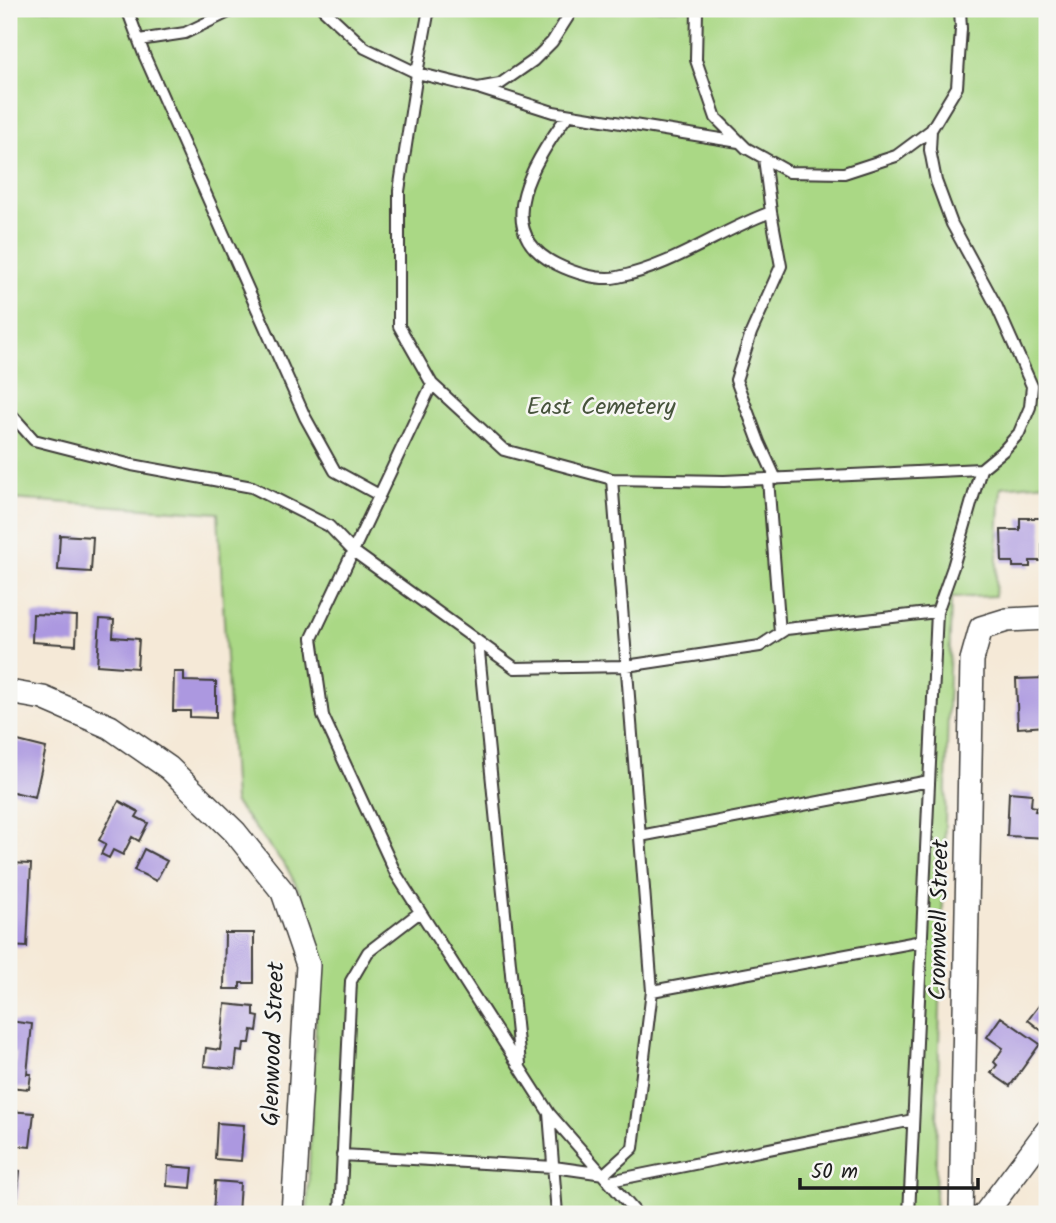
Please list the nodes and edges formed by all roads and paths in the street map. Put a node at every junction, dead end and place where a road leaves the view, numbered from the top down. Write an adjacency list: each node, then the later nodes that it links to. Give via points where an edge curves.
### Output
1 (127, 9): 8 (lane)
2 (235, 9): 8 (lane, via 185,33)
3 (324, 9): 9 (lane, via 365,47)
4 (429, 9): 9 (lane)
5 (573, 9): 10 (lane, via 533,61 500,84)
6 (697, 9): 13 (lane, via 696,60 716,117)
7 (960, 9): 12 (lane, via 957,88)
8 (139, 40): 21 (lane, via 305,417 335,471)
9 (417, 73): 10 (lane); 16 (lane, via 400,191 399,326)
10 (478, 89): 11 (lane)
11 (568, 115): 13 (lane); 15 (lane, via 525,189 521,216 527,240 544,258 572,272 616,278 694,250)
12 (931, 130): 14 (lane, via 896,156 844,173 789,172); 18 (lane, via 936,181 952,224 997,307 1031,386 1030,407 1019,433)
13 (741, 143): 14 (lane)
14 (764, 158): 15 (lane)
15 (771, 212): 20 (lane, via 781,266 736,380)
16 (432, 384): 19 (lane, via 504,450); 21 (lane)
17 (9, 412): 22 (lane, via 34,440 132,465 251,487 329,526)
18 (981, 469): 20 (lane); 23 (lane)
19 (612, 479): 20 (lane); 27 (lane)
20 (772, 479): 25 (lane)
21 (379, 495): 22 (lane)
22 (353, 551): 26 (lane); 31 (lane, via 312,638 323,716 396,874)
23 (937, 612): 25 (lane); 29 (lane)
24 (1047, 618): 46 (street, Cromwell Street, via 1007,620 981,628 972,660)
25 (780, 633): 27 (lane, via 760,646)
26 (478, 642): 27 (lane, via 515,668); 34 (lane)
27 (626, 666): 30 (lane)
28 (9, 692): 41 (street, Glenwood Street, via 43,698 110,727 169,768 235,832 283,892 308,965)
29 (929, 781): 30 (lane); 32 (lane)
30 (640, 836): 33 (lane)
31 (420, 912): 34 (lane); 38 (lane, via 368,952 351,981)
32 (922, 941): 33 (lane); 36 (lane)
33 (652, 991): 40 (lane, via 633,1147)
34 (520, 1067): 35 (lane)
35 (549, 1113): 39 (lane); 40 (lane)
36 (913, 1120): 40 (lane); 45 (lane)
37 (1047, 1131): 47 (street)
38 (342, 1155): 39 (lane); 42 (lane)
39 (554, 1167): 40 (lane); 43 (lane)
40 (607, 1178): 44 (lane)
41 (293, 1214)
42 (340, 1214)
43 (557, 1214)
44 (637, 1214)
45 (909, 1214)
46 (961, 1214)
47 (985, 1214)

